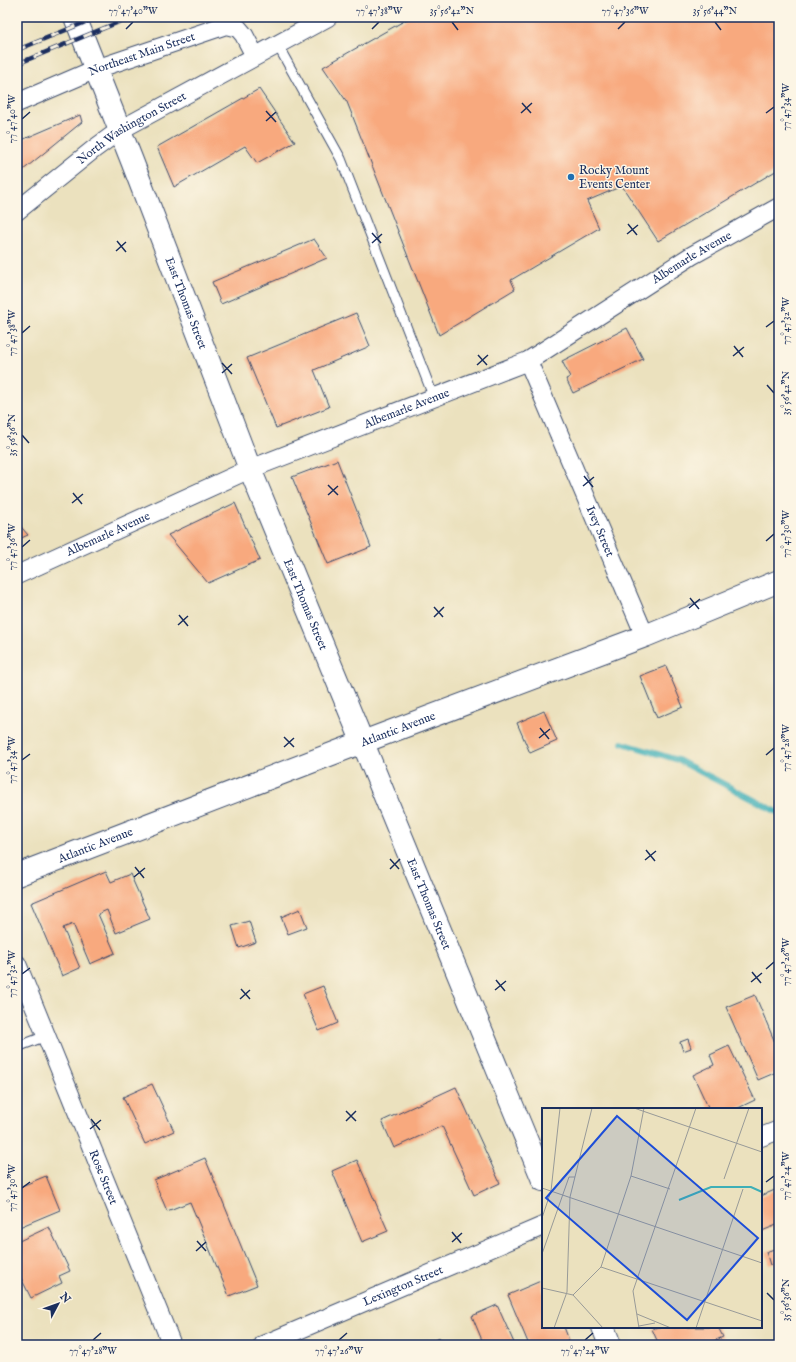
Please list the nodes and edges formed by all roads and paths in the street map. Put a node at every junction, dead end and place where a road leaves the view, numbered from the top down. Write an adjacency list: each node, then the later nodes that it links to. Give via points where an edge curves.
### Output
1 (328, 17): 3 (street, North Washington Street)
2 (77, 21): 5 (main road, East Thomas Street)
3 (277, 44): 4 (street, North Washington Street); 11 (lane, via 341,159)
4 (255, 56): 5 (street, Northeast Main Street, via 238,28 226,25); 7 (street, North Washington Street)
5 (96, 69): 6 (street, Northeast Main Street); 7 (main road, East Thomas Street)
6 (17, 103)
7 (120, 130): 9 (street, North Washington Street); 12 (main road, East Thomas Street)
8 (779, 207): 10 (street, Albemarle Avenue, via 691,256)
9 (17, 211)
10 (528, 361): 11 (street, Albemarle Avenue); 15 (street, Ivey Street)
11 (434, 398): 12 (street, Albemarle Avenue)
12 (250, 469): 13 (street, Albemarle Avenue); 16 (main road, East Thomas Street)
13 (17, 575)
14 (779, 581): 15 (main road, Atlantic Avenue)
15 (645, 636): 16 (main road, Atlantic Avenue)
16 (363, 742): 17 (main road, Atlantic Avenue); 23 (main road, East Thomas Street)
17 (17, 875)
18 (17, 964): 19 (street, Rose Street)
19 (46, 1036): 20 (lane); 26 (street, Rose Street)
20 (17, 1047)
21 (779, 1130): 22 (street)
22 (762, 1137)
23 (542, 1178)
24 (542, 1226): 27 (street, Lexington Street)
25 (603, 1328): 28 (main road)
26 (172, 1345)
27 (263, 1345)
28 (610, 1345)

